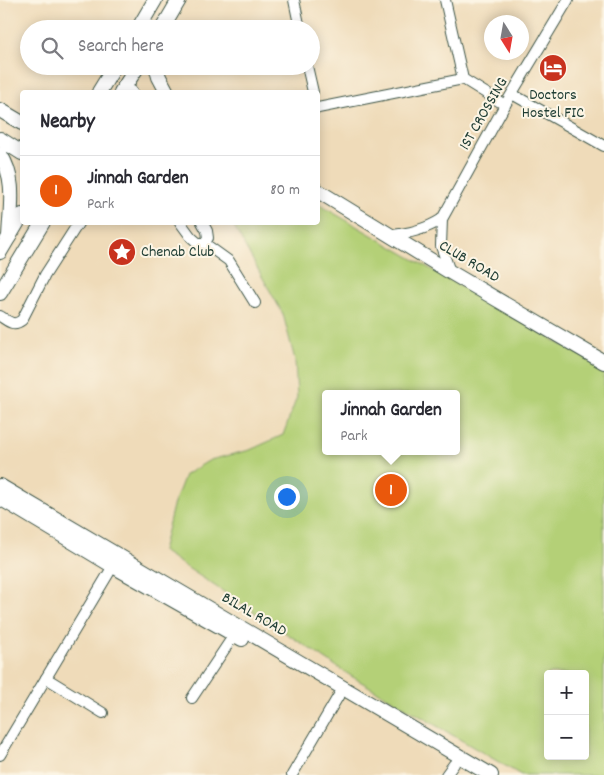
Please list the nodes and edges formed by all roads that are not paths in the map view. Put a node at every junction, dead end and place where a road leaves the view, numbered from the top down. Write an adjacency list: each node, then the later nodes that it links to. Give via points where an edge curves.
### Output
1 (155, 0): 6 (main road)
2 (178, 0): 7 (main road)
3 (294, 0): 8 (street)
4 (445, 0): 13 (street)
5 (568, 0): 19 (street, 1ST CROSSING)
6 (143, 20)
7 (167, 20)
8 (298, 20)
9 (110, 75): 14 (main road)
10 (135, 75): 16 (main road)
11 (159, 75): 17 (main road)
12 (309, 75): 18 (street)
13 (463, 79): 20 (street); 21 (street)
14 (102, 88): 15 (main road)
15 (120, 90)
16 (129, 90)
17 (166, 90)
18 (313, 90)
19 (512, 94): 20 (street, 1ST CROSSING); 25 (street)
20 (505, 105): 30 (street, 1ST CROSSING)
21 (320, 108)
22 (0, 110): 23 (main road)
23 (20, 122)
24 (0, 138): 26 (main road)
25 (604, 146)
26 (20, 152)
27 (0, 154): 36 (main road, via 12,182)
28 (320, 192): 35 (main road, CLUB ROAD)
29 (20, 218): 36 (main road)
30 (442, 218): 35 (street, via 422,230); 39 (street, 1ST CROSSING, via 441,246)
31 (41, 225): 40 (main road)
32 (77, 225): 42 (street, via 45,275 22,320 12,324)
33 (182, 225): 37 (street, via 198,243)
34 (204, 225): 37 (street, via 208,238)
35 (389, 235): 39 (main road, CLUB ROAD)
36 (9, 237): 38 (main road)
37 (204, 243): 41 (street, via 229,262)
38 (0, 252)
39 (450, 272): 43 (main road, CLUB ROAD)
40 (0, 293)
41 (255, 303)
42 (0, 316)
43 (604, 362)
44 (0, 486): 56 (main road, BILAL ROAD)
45 (0, 498): 46 (main road, BILAL ROAD)
46 (113, 566): 47 (main road, BILAL ROAD); 48 (street)
47 (234, 635): 49 (main road, BILAL ROAD); 50 (street)
48 (46, 678): 51 (street); 52 (street)
49 (339, 695): 53 (main road, BILAL ROAD); 54 (street)
50 (192, 698)
51 (103, 713)
52 (0, 755)
53 (450, 769): 55 (main road, BILAL ROAD)
54 (292, 775)
55 (473, 775)
56 (491, 775)

